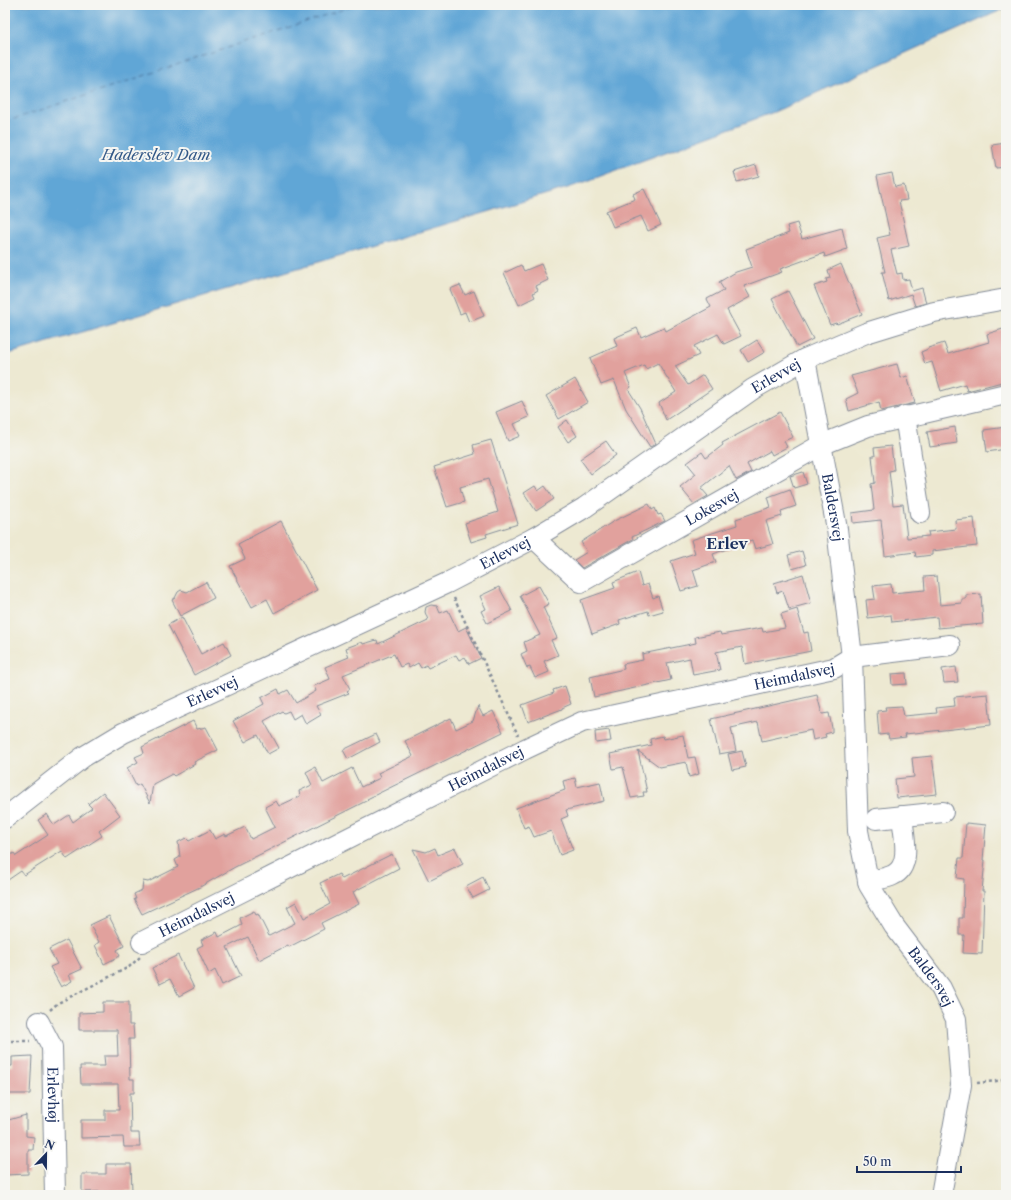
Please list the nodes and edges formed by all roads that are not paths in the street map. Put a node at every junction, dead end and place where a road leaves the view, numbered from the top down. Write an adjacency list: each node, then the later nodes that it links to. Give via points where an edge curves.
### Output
1 (1006, 300): 2 (street, Erlevvej, via 934,312 866,333)
2 (805, 359): 5 (street, Baldersvej); 7 (street, Erlevvej, via 753,389 584,508)
3 (1006, 394): 4 (street, Lokesvej)
4 (905, 416): 5 (street, Lokesvej, via 868,426); 6 (street)
5 (821, 445): 7 (street, Lokesvej, via 581,582); 9 (street, Baldersvej, via 837,529)
6 (920, 513)
7 (534, 538): 12 (street, Erlevvej, via 447,583 123,733 83,758)
8 (950, 645): 9 (street)
9 (852, 657): 14 (street, Baldersvej, via 858,831); 15 (street, Heimdalsvej, via 834,668 582,722)
10 (943, 812): 11 (street)
11 (902, 816): 13 (street); 14 (street, via 904,862 894,875)
12 (5, 818)
13 (876, 819)
14 (869, 883): 18 (street, Baldersvej, via 894,926 941,988 956,1019 960,1085)
15 (142, 942)
16 (38, 1022): 17 (street, Erlevhøj, via 52,1047)
17 (54, 1195)
18 (941, 1195)

